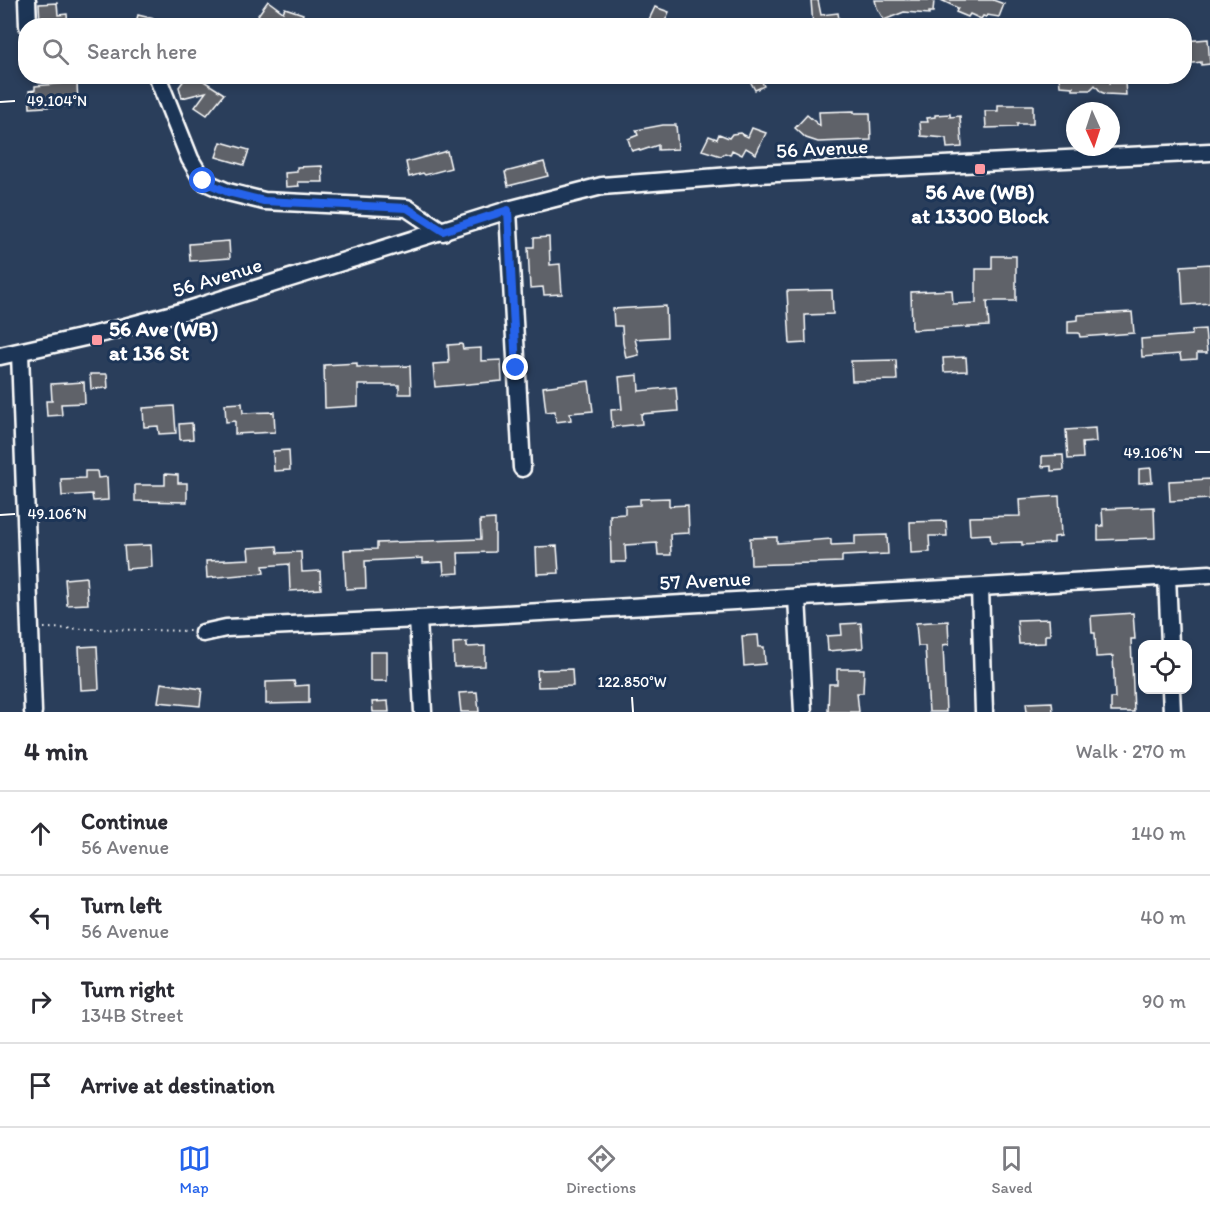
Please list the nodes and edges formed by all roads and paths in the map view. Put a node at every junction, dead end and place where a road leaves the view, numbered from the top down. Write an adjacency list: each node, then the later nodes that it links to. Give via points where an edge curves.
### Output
1 (27, 0): 2 (street)
2 (28, 18)
3 (160, 84): 6 (street, via 190,159 203,181 264,201 407,208)
4 (1210, 152): 5 (street, 56 Avenue, via 757,174 602,186)
5 (508, 210): 6 (street, 56 Avenue); 9 (street)
6 (443, 231): 7 (street, 56 Avenue, via 188,310)
7 (20, 353): 8 (street, 56 Avenue); 19 (street)
8 (0, 356)
9 (522, 468)
10 (1210, 574): 11 (street, 57 Avenue)
11 (1167, 576): 12 (street, 57 Avenue); 17 (street)
12 (980, 588): 13 (street, 57 Avenue); 22 (street)
13 (797, 597): 14 (street, 57 Avenue); 21 (street)
14 (418, 619): 16 (street, 57 Avenue); 20 (street)
15 (45, 628): 16 (path)
16 (197, 632)
17 (1170, 640)
18 (1171, 694): 23 (street)
19 (33, 712)
20 (423, 712)
21 (803, 712)
22 (984, 712)
23 (1172, 712)

